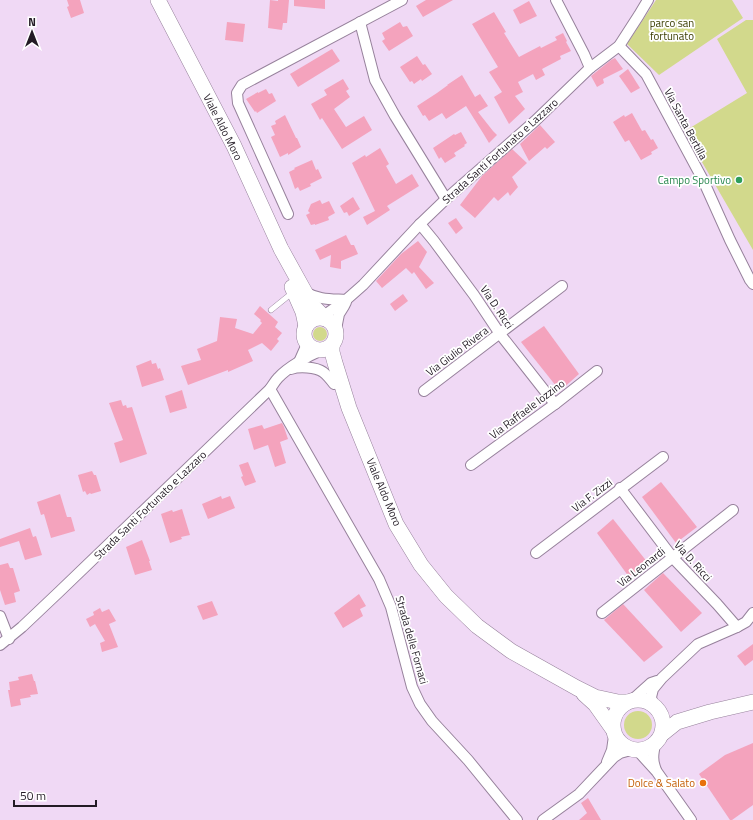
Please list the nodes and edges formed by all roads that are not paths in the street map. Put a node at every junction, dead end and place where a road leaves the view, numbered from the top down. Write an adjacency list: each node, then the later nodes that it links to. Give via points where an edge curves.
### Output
1 (402, 0): 5 (street)
2 (556, 0): 7 (street)
3 (648, 0): 6 (street, Strada Santi Fortunato e Lazzaro)
4 (159, 3): 13 (main road, Viale Aldo Moro, via 234,146)
5 (360, 22): 8 (street, via 375,80); 9 (street, via 242,85 237,93 238,103)
6 (619, 46): 7 (street, Strada Santi Fortunato e Lazzaro); 11 (street, Via Santa Bertilla, via 646,74 703,180)
7 (590, 68): 8 (street, Strada Santi Fortunato e Lazzaro, via 535,121)
8 (446, 199): 10 (street, Strada Santi Fortunato e Lazzaro)
9 (288, 214)
10 (420, 224): 14 (street, Strada Santi Fortunato e Lazzaro); 18 (street, Via D. Ricci)
11 (753, 284)
12 (562, 286): 18 (street, Via Giulio Rivera)
13 (300, 292): 14 (street, via 324,299); 15 (lane); 16 (main road, Viale Aldo Moro); 17 (main road, Viale Aldo Moro)
14 (346, 300): 16 (street, Strada Santi Fortunato e Lazzaro); 16 (street, Strada Santi Fortunato e Lazzaro, via 329,312)
15 (271, 310)
16 (331, 324): 17 (main road, via 320,318); 20 (main road, Strada Santi Fortunato e Lazzaro, via 336,339)
17 (306, 326): 19 (main road, Strada Santi Fortunato e Lazzaro, via 304,335)
18 (500, 334): 26 (street, Via Giulio Rivera); 27 (street, Via D. Ricci)
19 (307, 344): 20 (main road, via 314,349); 21 (street, Strada Santi Fortunato e Lazzaro)
20 (326, 349): 21 (street, Strada Santi Fortunato e Lazzaro); 24 (main road, Viale Aldo Moro, via 327,367); 28 (main road, Viale Aldo Moro, via 332,352)
21 (298, 362): 22 (street, Strada Santi Fortunato e Lazzaro)
22 (288, 370): 24 (street, Viale Aldo Moro, via 297,367 312,368 323,372); 25 (street, Strada Santi Fortunato e Lazzaro)
23 (597, 371): 27 (street, Via Raffaele Iozzino)
24 (334, 384): 28 (main road, Viale Aldo Moro)
25 (270, 389): 39 (street, Strada Santi Fortunato e Lazzaro); 52 (street, Strada delle Fornaci, via 379,579 391,607 412,687 420,704)
26 (424, 391)
27 (555, 404): 30 (street, Via Raffaele Iozzino)
28 (349, 408): 42 (main road, Viale Aldo Moro, via 396,524 421,565 446,596 476,626 511,651)
29 (663, 457): 31 (street, Via F. Zizzi)
30 (471, 465)
31 (620, 488): 33 (street, Via F. Zizzi); 34 (street, Via D. Ricci)
32 (733, 510): 34 (street, Via Leonardi)
33 (536, 553)
34 (673, 558): 35 (street, Via Leonardi); 38 (street, Via D. Ricci)
35 (602, 613)
36 (753, 613): 38 (street, via 746,622)
37 (0, 616): 39 (street)
38 (736, 627): 41 (street, via 698,644)
39 (9, 638): 40 (street, Strada Santi Fortunato e Lazzaro)
40 (0, 646)
41 (662, 678): 43 (street); 45 (street, via 653,689 652,698)
42 (577, 688): 43 (main road, Viale Aldo Moro, via 594,697 618,702); 47 (main road, Viale Aldo Moro, via 595,704)
43 (629, 701): 45 (main road, Viale Aldo Moro, via 646,701); 47 (main road, via 617,710 612,722)
44 (753, 702): 46 (main road, Viale Aldo Moro)
45 (656, 708): 46 (main road, Viale Aldo Moro, via 664,712); 48 (main road, via 664,726)
46 (710, 712): 48 (main road, Viale Aldo Moro, via 677,722)
47 (613, 732): 49 (main road, Viale Aldo Moro, via 625,748); 50 (street, via 612,750)
48 (658, 739): 49 (main road, Viale Aldo Moro, via 644,750); 51 (street, via 653,754)
49 (634, 750): 50 (street, via 620,753); 51 (street)
50 (606, 765): 53 (street, via 580,794)
51 (657, 772): 54 (street)
52 (517, 820)
53 (543, 820)
54 (691, 820)

